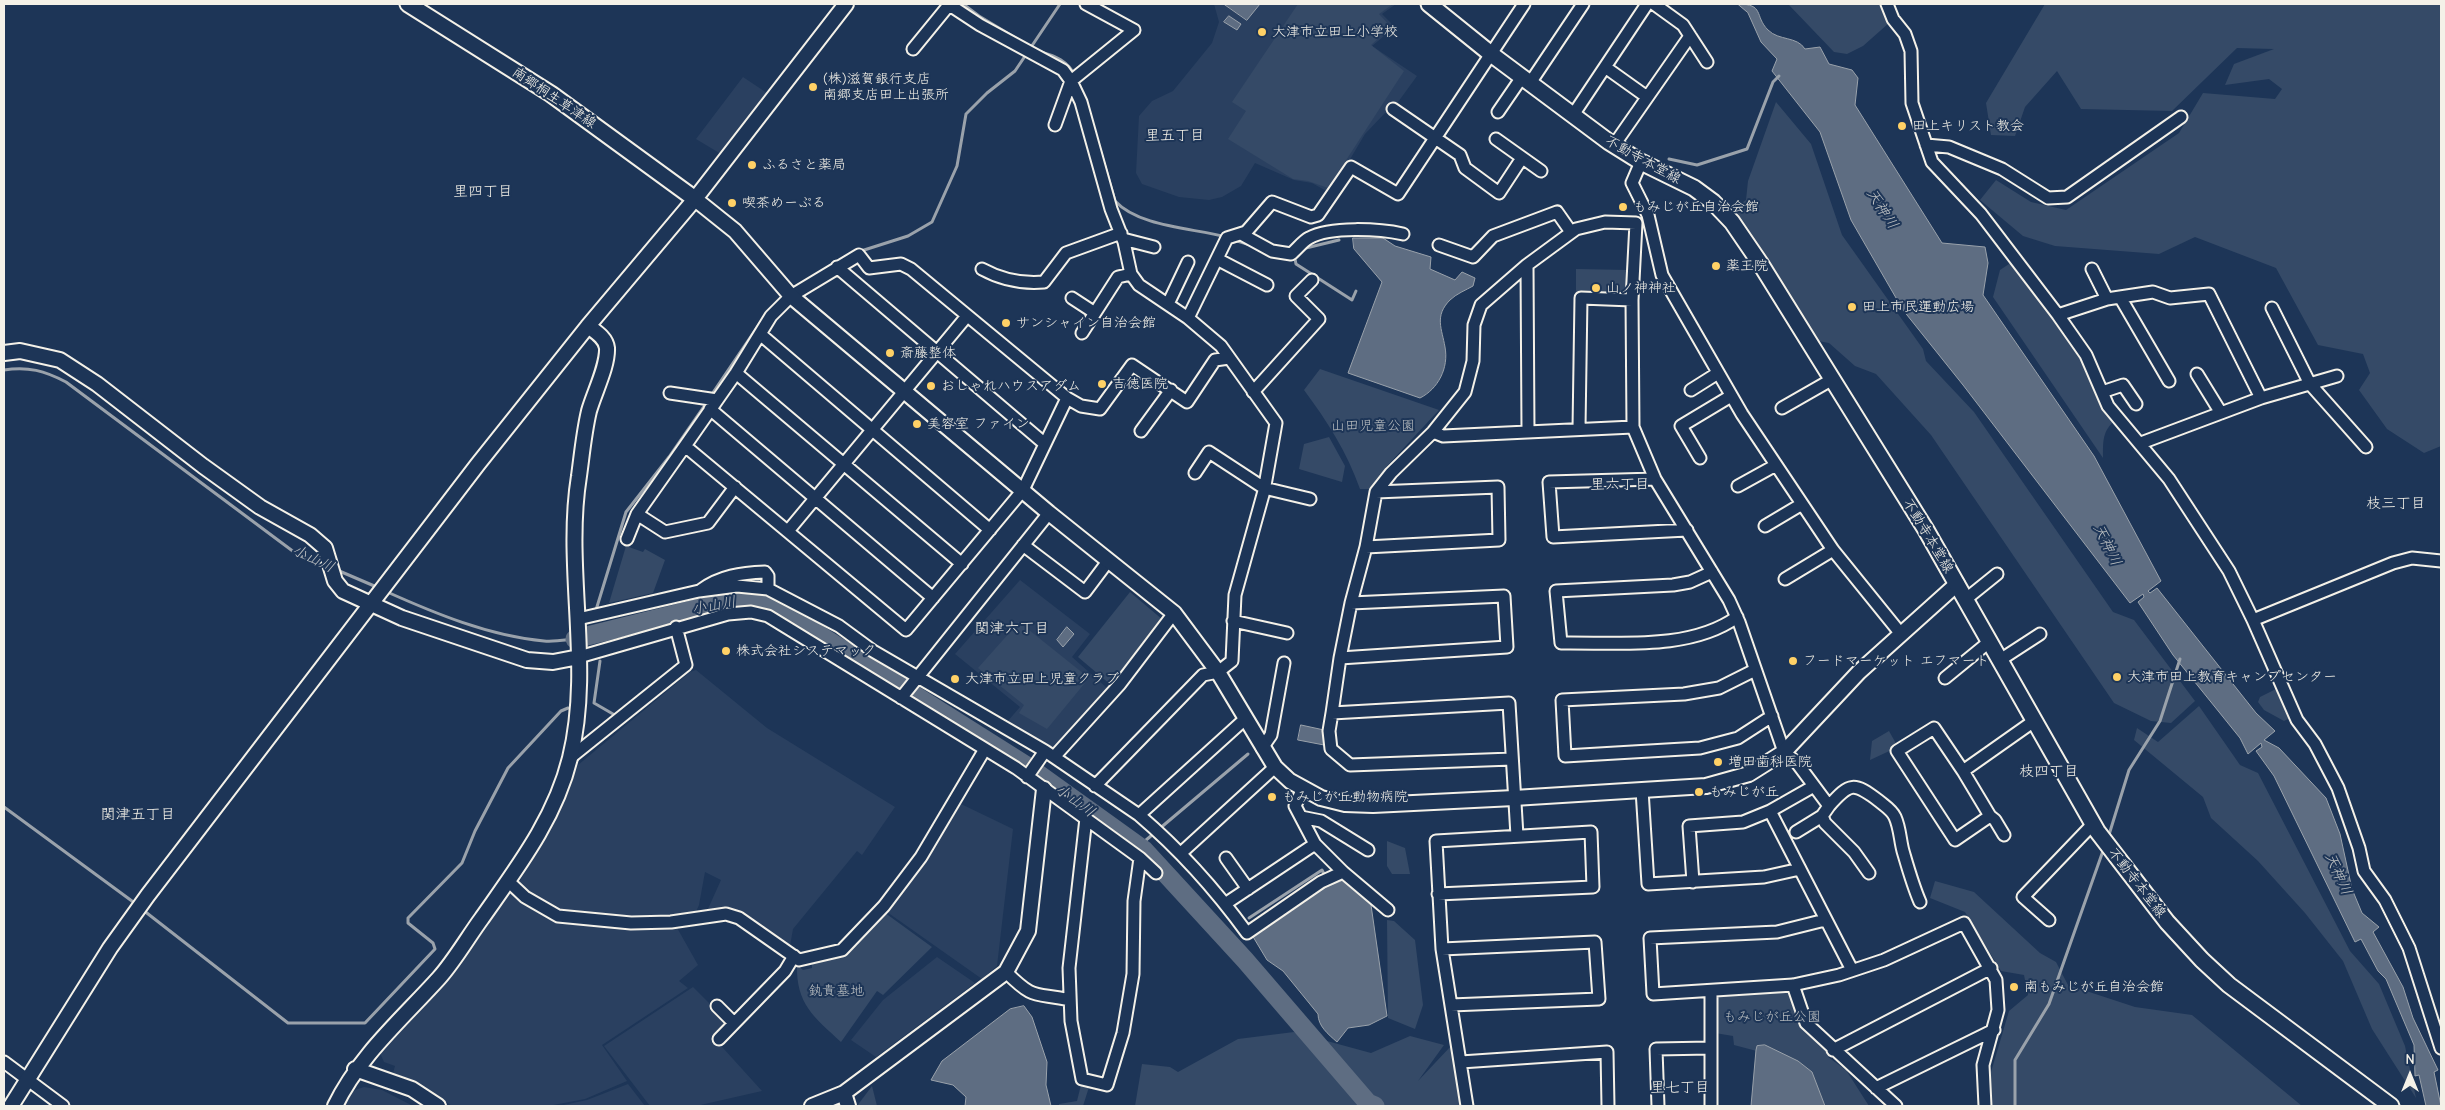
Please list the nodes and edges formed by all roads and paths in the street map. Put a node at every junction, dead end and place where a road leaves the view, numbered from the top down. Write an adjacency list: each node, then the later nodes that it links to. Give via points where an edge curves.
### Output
1 (408, 4): 31 (main road, 南郷桐生草津線, via 551,94)
2 (846, 4): 31 (street)
3 (949, 4): 12 (street); 17 (street, via 980,25 1063,70)
4 (1086, 4): 17 (street, via 1138,27)
5 (1429, 4): 13 (main road, 不動寺本堂線)
6 (1524, 4): 13 (street)
7 (1583, 4): 16 (street)
8 (1647, 4): 15 (street)
9 (1654, 4): 11 (street, via 1683,25)
10 (1887, 4): 27 (street, via 1911,50 1912,104)
11 (1690, 36): 14 (street); 18 (street)
12 (914, 49)
13 (1491, 54): 16 (main road, 不動寺本堂線); 24 (street)
14 (1708, 62)
15 (1605, 67): 18 (street); 21 (street)
16 (1526, 80): 20 (street); 21 (main road, 不動寺本堂線)
17 (1071, 81): 23 (street); 35 (street, via 1081,102 1111,209)
18 (1647, 97): 26 (street)
19 (1394, 109): 24 (street)
20 (1498, 112)
21 (1572, 115): 26 (main road, 不動寺本堂線)
22 (2181, 117): 27 (street, via 2067,197 2048,198 2002,169 1949,147)
23 (1055, 125)
24 (1436, 138): 28 (street, via 1460,155 1465,168 1499,193); 33 (street, via 1398,194 1351,167 1318,215 1311,217 1272,202)
25 (1496, 140): 28 (street)
26 (1614, 145): 29 (main road, 不動寺本堂線)
27 (1926, 146): 55 (street, via 1932,162 1981,214)
28 (1522, 158): 30 (street)
29 (1641, 162): 65 (street, via 1632,183 1648,215 1662,275); 68 (main road, 不動寺本堂線, via 1694,188 1727,216 1760,263)
30 (1540, 171)
31 (695, 199): 47 (street, via 735,231); 58 (street)
32 (1571, 232): 36 (street, via 1557,212 1493,236 1473,257); 40 (street); 51 (street, via 1582,226 1605,222 1636,223)
33 (1241, 234): 34 (street, via 1272,252 1291,254 1309,238 1344,230 1385,230); 38 (street, via 1227,238)
34 (1403, 234)
35 (1122, 236): 37 (street); 42 (street, via 1066,252 1044,282 1027,284 997,277); 44 (street)
36 (1439, 245)
37 (1154, 247)
38 (1217, 259): 46 (street); 57 (street)
39 (1188, 262): 52 (street)
40 (1527, 265): 89 (street); 90 (street, via 1481,305 1474,325 1473,361 1465,392)
41 (837, 268): 47 (street); 56 (street, via 859,255 870,268 901,264 912,268); 62 (street)
42 (982, 268)
43 (2092, 269): 50 (street)
44 (1131, 274): 52 (street, via 1139,285); 54 (street, via 1118,278)
45 (1312, 280): 74 (street, via 1296,296 1319,319)
46 (1267, 285)
47 (791, 296): 60 (street, via 771,316); 71 (street)
48 (2120, 297): 50 (street); 69 (street); 79 (street, via 2152,292 2170,298 2209,294)
49 (1072, 298): 54 (street)
50 (2107, 299): 55 (street)
51 (1632, 300): 85 (street); 86 (street, via 1581,298)
52 (1168, 304): 57 (street)
53 (2272, 308): 70 (street)
54 (1095, 313): 59 (street)
55 (2058, 315): 75 (street, via 2086,355)
56 (967, 316): 62 (street); 78 (street)
57 (1188, 318): 63 (street, via 1221,346)
58 (588, 326): 130 (street); 134 (street, via 602,336 607,347 589,412 575,496 573,528)
59 (1082, 333)
60 (760, 334): 64 (street); 87 (street)
61 (4, 353): 130 (street, via 20,351 60,360 97,384 260,507 310,535 328,554 335,581 343,591)
62 (937, 354): 71 (street); 92 (street)
63 (1229, 358): 72 (street, via 1215,360 1187,402); 74 (street)
64 (736, 373): 80 (street); 96 (street)
65 (1718, 373): 73 (street); 77 (street)
66 (2196, 374): 84 (street)
67 (2337, 376): 70 (street)
68 (1831, 380): 82 (street); 124 (main road, 不動寺本堂線)
69 (2169, 381)
70 (2310, 384): 79 (street); 94 (street)
71 (904, 390): 87 (street); 103 (street)
72 (1171, 390): 78 (street, via 1132,364 1100,409 1081,406); 88 (street)
73 (1691, 390)
74 (1253, 392): 102 (street, via 1276,423)
75 (2102, 392): 81 (street, via 2123,385); 91 (street, via 2108,406)
76 (670, 393): 80 (street)
77 (1731, 396): 95 (street, via 1681,426); 97 (street)
78 (1067, 398): 92 (street)
79 (2261, 398): 84 (street)
80 (717, 400): 83 (street)
81 (2136, 404)
82 (1782, 408)
83 (710, 409): 93 (street); 105 (street)
84 (2221, 413): 91 (street)
85 (1633, 427): 86 (street); 99 (street)
86 (1579, 428): 89 (street)
87 (871, 430): 96 (street); 111 (street)
88 (1141, 431)
89 (1528, 431): 90 (street, via 1443,436)
90 (1433, 432): 104 (street)
91 (2141, 443): 133 (street, via 2169,479 2229,571)
92 (1045, 444): 103 (street)
93 (685, 446): 101 (street); 109 (street)
94 (2366, 447)
95 (1700, 458)
96 (842, 465): 105 (street); 120 (street)
97 (1776, 465): 100 (street); 107 (street)
98 (1194, 473): 102 (street, via 1209,452)
99 (1655, 480): 112 (street); 112 (street, via 1549,482 1553,537)
100 (1738, 486)
101 (735, 487): 109 (street, via 708,523 665,532); 113 (street)
102 (1264, 488): 106 (street); 135 (street, via 1235,595)
103 (1023, 490): 108 (street); 111 (street)
104 (1376, 492): 116 (street); 116 (street, via 1498,487 1499,540)
105 (815, 497): 113 (street); 127 (street)
106 (1310, 499)
107 (1802, 504): 110 (street); 117 (street)
108 (1049, 512): 115 (street); 118 (street)
109 (637, 514): 114 (street)
110 (1765, 526)
111 (990, 530): 120 (street)
112 (1687, 530): 121 (street)
113 (788, 531): 127 (street, via 906,630)
114 (627, 540)
115 (1023, 545): 118 (street, via 1085,592); 147 (street)
116 (1366, 547): 129 (street)
117 (1833, 550): 123 (street); 138 (street)
118 (1109, 560): 131 (street)
119 (2441, 561): 133 (street, via 2412,558 2394,563)
120 (962, 564): 127 (street)
121 (1712, 572): 132 (street); 132 (street, via 1690,582 1673,585 1556,591 1561,643 1690,638 1710,632)
122 (1997, 574): 128 (street)
123 (1785, 579)
124 (1956, 584): 128 (main road, 不動寺本堂線); 138 (street)
125 (768, 589): 126 (street, via 736,586); 126 (street, via 765,572 744,573 713,581); 147 (street, via 839,626)
126 (699, 592): 134 (street)
127 (933, 598)
128 (1966, 599): 140 (main road, 不動寺本堂線)
129 (1351, 603): 142 (street); 142 (street, via 1504,596 1507,647)
130 (372, 605): 141 (street, via 527,660 552,662); 217 (street, via 148,895 110,948)
131 (1174, 613): 146 (street); 157 (street, via 1120,684)
132 (1737, 617): 145 (street)
133 (2254, 620): 212 (street, via 2297,720 2338,788 2364,871 2385,900 2409,948)
134 (578, 621): 141 (street)
135 (1233, 621): 137 (street); 146 (street, via 1232,661)
136 (676, 627): 141 (street); 149 (street, via 728,614 751,612 768,616); 158 (street, via 686,665)
137 (1287, 633)
138 (1901, 634): 156 (street)
139 (2040, 634): 143 (street)
140 (1989, 642): 143 (main road, 不動寺本堂線); 148 (street)
141 (579, 651): 158 (street, via 578,705)
142 (1340, 658): 150 (street)
143 (2000, 660): 153 (main road, 不動寺本堂線)
144 (1284, 663): 154 (street, via 1271,735)
145 (1755, 670): 151 (street); 151 (street, via 1719,688 1684,694 1562,700 1565,756 1700,748 1738,738)
146 (1218, 672): 152 (street); 163 (street, via 1203,675)
147 (917, 676): 149 (street); 157 (street)
148 (1945, 678)
149 (901, 698): 155 (street)
150 (1332, 714): 159 (street, via 1329,731 1331,749 1350,765); 159 (street, via 1509,703)
151 (1772, 716): 156 (street)
152 (1245, 719): 154 (street); 171 (street)
153 (2034, 721): 161 (street); 176 (main road, 不動寺本堂線)
154 (1262, 748): 160 (street)
155 (985, 749): 162 (street); 199 (street, via 921,857 884,906 842,950 808,959 799,960)
156 (1784, 752): 164 (street); 167 (street, via 1749,774 1706,786)
157 (1050, 754): 162 (street); 163 (street)
158 (570, 758): 189 (street, via 557,796 534,842)
159 (1512, 759): 168 (street)
160 (1275, 767): 165 (street); 182 (street)
161 (1963, 771): 174 (street); 174 (street, via 1934,728 1896,751 1955,840)
162 (1027, 777): 166 (street)
163 (1095, 786): 171 (street)
164 (1814, 786): 169 (street); 170 (street)
165 (1303, 788): 168 (street, via 1321,798 1345,804); 172 (street, via 1295,806)
166 (1044, 790): 175 (street); 202 (street, via 1028,931)
167 (1642, 790): 168 (street); 190 (street, via 1648,884)
168 (1514, 798): 179 (street)
169 (1828, 806): 173 (street); 193 (street, via 1840,793 1853,787 1861,788 1895,815)
170 (1770, 811): 185 (street); 190 (street, via 1743,822 1689,826)
171 (1139, 815): 182 (street)
172 (1301, 816): 180 (street); 181 (street, via 1321,821)
173 (1822, 816): 177 (street); 188 (street)
174 (1990, 816): 178 (street)
175 (1086, 818): 183 (street); 205 (street, via 1069,968)
176 (2092, 825): 197 (street, via 2022,897); 231 (main road, 不動寺本堂線, via 2167,922 2202,960 2229,985)
177 (1796, 832)
178 (2004, 835)
179 (1517, 836): 192 (street, via 1436,841); 192 (street, via 1591,832 1593,887)
180 (1314, 844): 186 (street); 191 (street)
181 (1368, 850)
182 (1181, 853): 194 (street)
183 (1140, 858): 187 (street); 205 (street, via 1134,901 1133,974 1123,1033 1107,1085 1082,1079)
184 (1226, 858): 191 (street)
185 (1800, 869): 190 (street, via 1764,877); 196 (street)
186 (1343, 872): 194 (street, via 1321,882 1247,933); 195 (street)
187 (1156, 873)
188 (1870, 873)
189 (508, 881): 199 (street, via 525,897 558,916 631,923 671,922 726,914 740,918); 216 (street, via 441,976)
190 (1692, 882)
191 (1248, 890): 194 (street)
192 (1438, 894): 198 (street)
193 (1920, 902)
194 (1225, 904)
195 (1388, 910)
196 (1825, 920): 201 (street); 204 (street, via 1777,932 1650,938 1653,994)
197 (2049, 920)
198 (1442, 949): 206 (street); 206 (street, via 1595,942 1599,999)
199 (794, 956): 208 (street, via 785,971)
200 (1991, 968): 201 (street, via 1964,922 1884,960); 209 (street, via 1996,980 1998,1010); 213 (street)
201 (1852, 970): 203 (street)
202 (1006, 972): 205 (street, via 1025,991); 219 (street)
203 (1794, 986): 204 (street); 213 (street, via 1806,1023)
204 (1711, 992): 211 (street)
205 (1070, 1000)
206 (1451, 1005): 215 (street)
207 (717, 1006): 208 (street)
208 (734, 1023): 210 (street)
209 (1994, 1030): 218 (street); 230 (street, via 1983,1065)
210 (719, 1039)
211 (1710, 1048): 227 (street, via 1656,1049); 228 (street)
212 (2441, 1048)
213 (1833, 1050): 218 (street)
214 (4, 1062): 217 (street)
215 (1461, 1062): 225 (street); 226 (street, via 1607,1052)
216 (355, 1069): 222 (street); 223 (street, via 412,1089)
217 (26, 1081): 220 (street); 221 (street)
218 (1876, 1088): 229 (street)
219 (846, 1100): 224 (street)
220 (11, 1106)
221 (63, 1106)
222 (335, 1106)
223 (438, 1106)
224 (812, 1106)
225 (1467, 1106)
226 (1608, 1106)
227 (1658, 1106)
228 (1711, 1106)
229 (1896, 1106)
230 (1985, 1106)
231 (2391, 1106)

